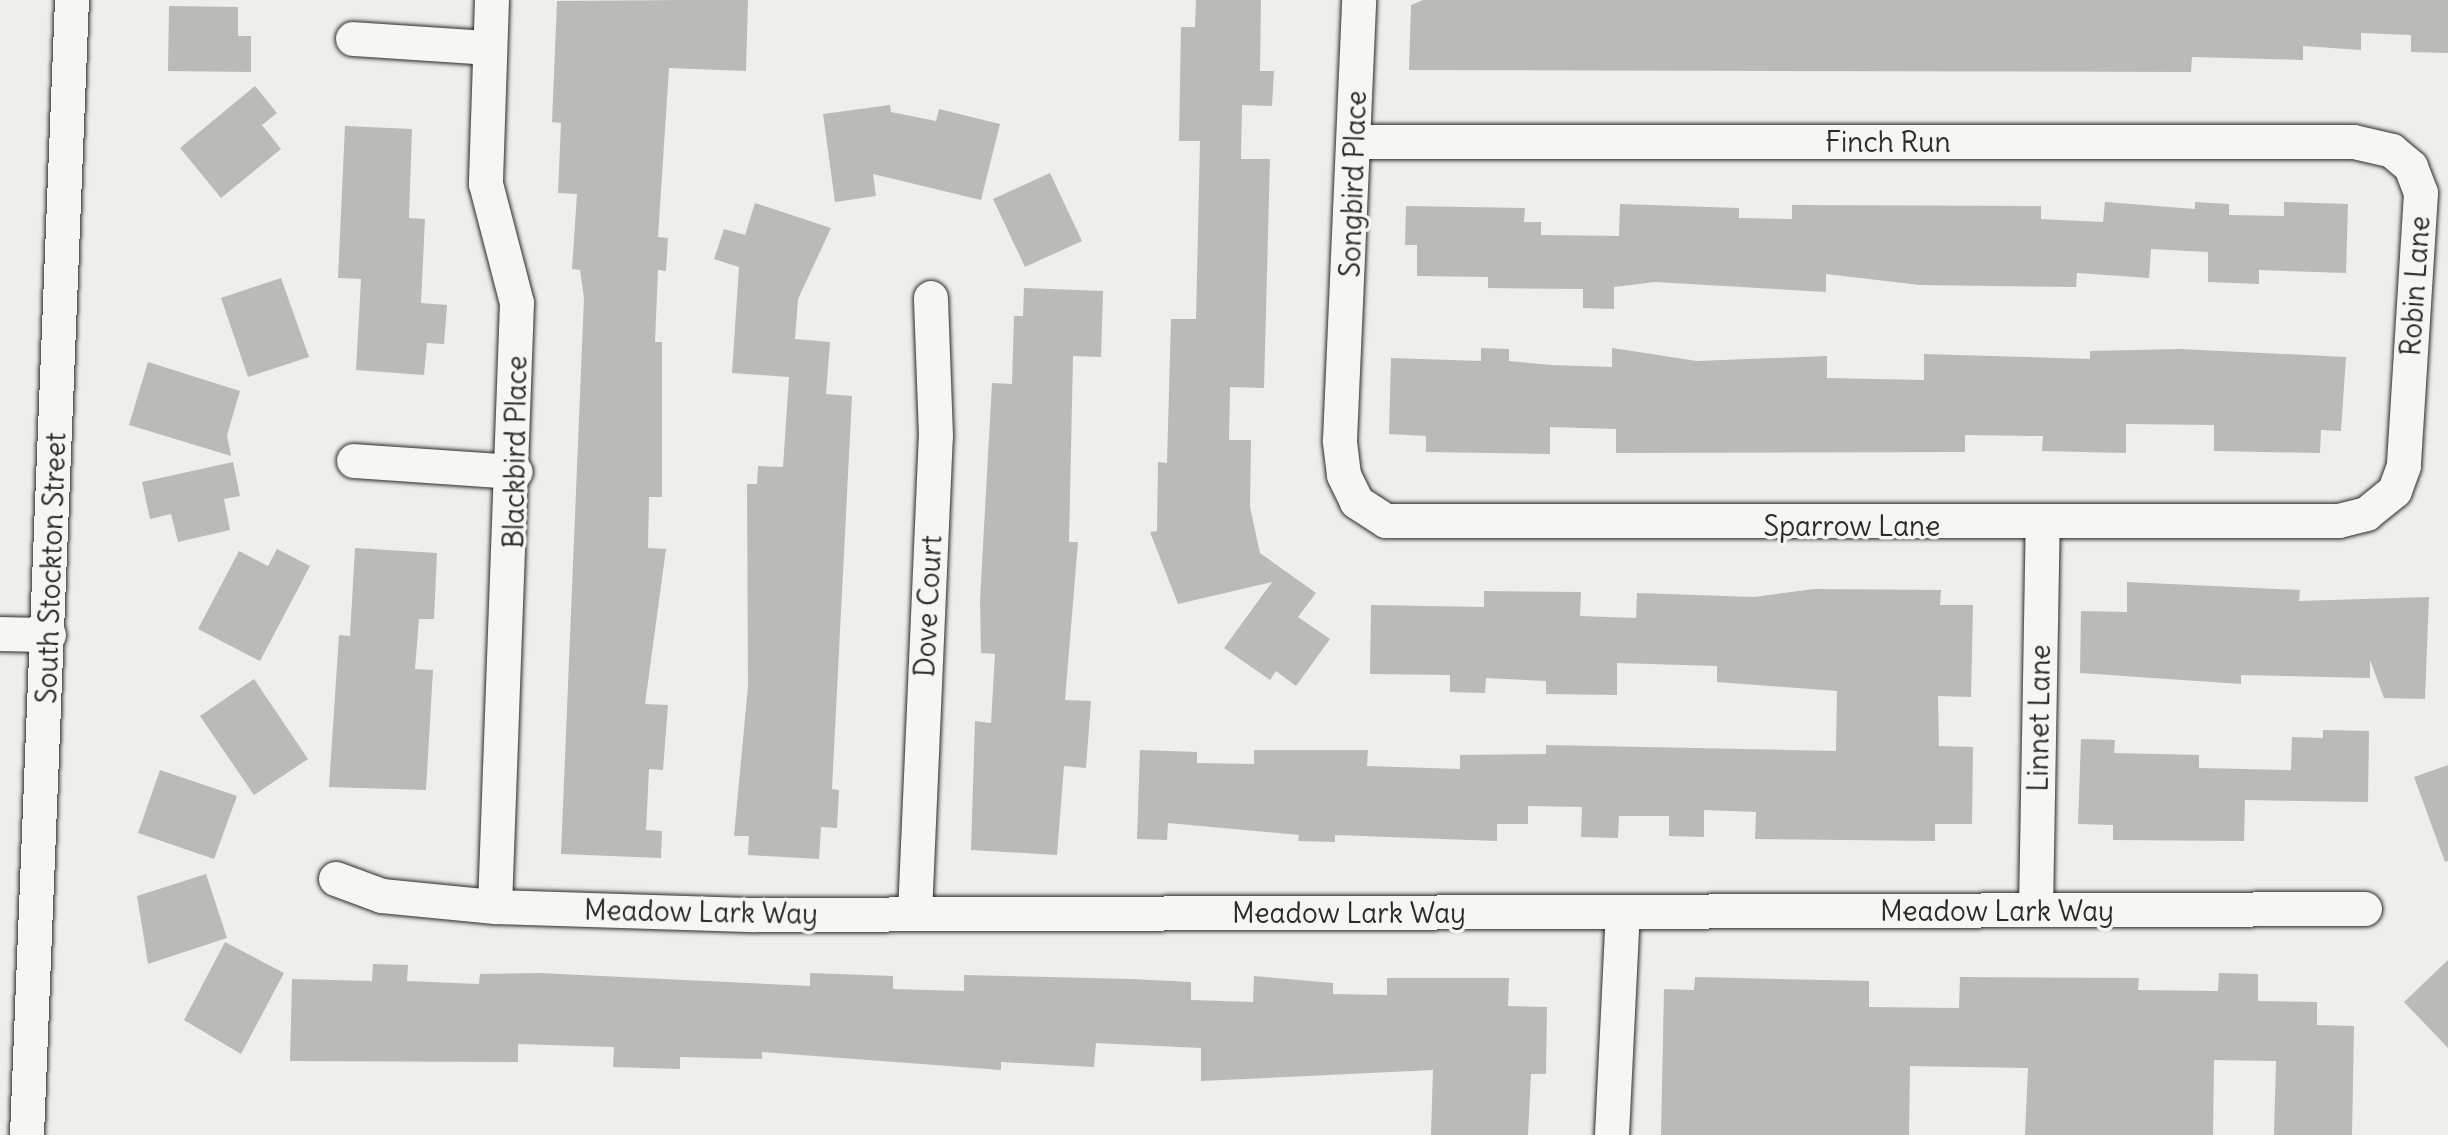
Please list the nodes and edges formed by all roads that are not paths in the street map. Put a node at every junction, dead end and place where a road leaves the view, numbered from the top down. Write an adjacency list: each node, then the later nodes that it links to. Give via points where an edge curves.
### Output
1 (72, 0): 15 (street, South Stockton Street)
2 (492, 0): 5 (street, Blackbird Place)
3 (1359, 0): 6 (street, Songbird Place)
4 (353, 39): 5 (street)
5 (489, 48): 12 (street, Blackbird Place, via 486,184 517,303)
6 (1357, 142): 7 (street, Finch Run, via 2354,142 2392,151); 9 (street, Songbird Place)
7 (2411, 167): 10 (street, Robin Lane, via 2421,193)
8 (931, 298): 21 (street, Dove Court, via 936,436)
9 (1344, 369): 13 (street, Sparrow Lane, via 1344,475 1357,502 1386,521)
10 (2407, 408): 13 (street, Sparrow Lane, via 2395,491 2367,514 2339,521)
11 (354, 461): 12 (street)
12 (516, 472): 17 (street, Blackbird Place)
13 (2043, 527): 19 (street, Linnet Lane)
14 (0, 634): 15 (street)
15 (49, 635): 22 (street, South Stockton Street)
16 (336, 879): 17 (street, Meadow Lark Way, via 382,896)
17 (495, 907): 21 (street, Meadow Lark Way)
18 (2365, 909): 19 (street, Meadow Lark Way)
19 (2036, 910): 20 (street, Meadow Lark Way)
20 (1623, 913): 21 (street, Meadow Lark Way); 23 (street)
21 (915, 914)
22 (27, 1135)
23 (1612, 1135)

